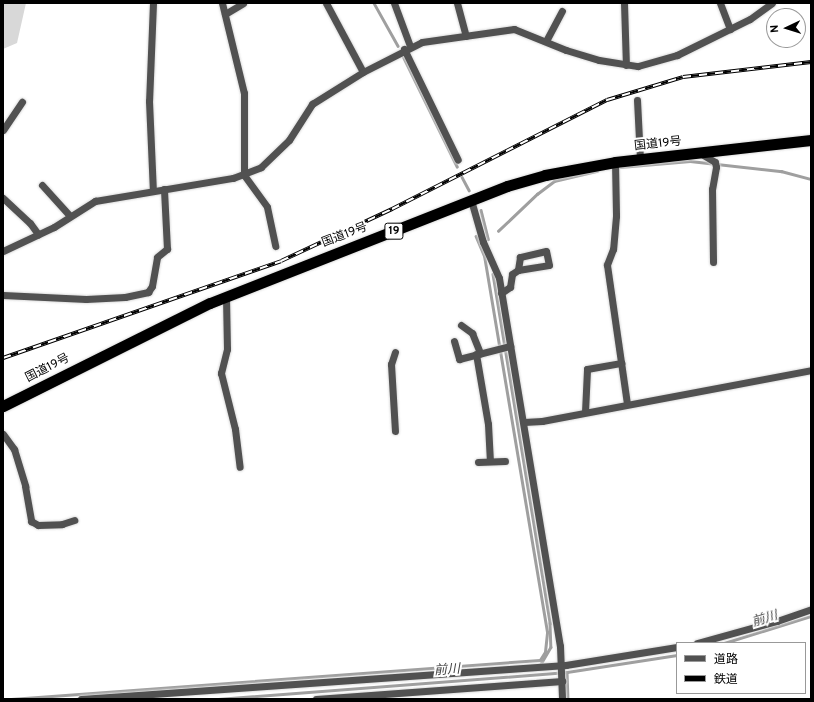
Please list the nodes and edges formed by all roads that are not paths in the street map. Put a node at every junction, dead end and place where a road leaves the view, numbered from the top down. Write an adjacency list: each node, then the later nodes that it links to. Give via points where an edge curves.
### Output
1 (153, 3): 29 (street, via 149,101)
2 (222, 3): 11 (street)
3 (242, 3): 11 (street)
4 (326, 3): 17 (street)
5 (394, 3): 15 (street)
6 (457, 3): 13 (street)
7 (624, 3): 16 (street)
8 (720, 3): 12 (street)
9 (772, 3): 12 (street)
10 (562, 11): 14 (street)
11 (225, 14): 26 (street, via 244,93)
12 (730, 29): 16 (street, via 677,55 645,64)
13 (466, 36): 14 (street, via 514,29); 15 (street, via 429,40)
14 (546, 41): 16 (street, via 566,50)
15 (407, 47): 17 (street); 24 (street)
16 (626, 65)
17 (363, 72): 26 (street, via 312,104 281,150 261,167)
18 (637, 100): 23 (street)
19 (22, 102): 20 (street)
20 (3, 130)
21 (811, 140): 22 (highway, 国道19号 / 19)
22 (700, 153): 23 (highway, 国道19号 / 19); 36 (street, via 715,162 716,167 712,189)
23 (640, 159): 25 (highway, 国道19号 / 19)
24 (458, 160)
25 (615, 162): 31 (highway, 国道19号 / 19, via 545,174); 46 (street, via 616,216 612,249 607,265)
26 (244, 175): 28 (street); 34 (street, via 267,207)
27 (42, 185): 32 (street)
28 (164, 189): 29 (street); 39 (street, via 167,249 157,257 152,286 148,292 125,298 86,299)
29 (153, 191): 32 (street, via 95,201)
30 (3, 198): 33 (street)
31 (471, 200): 38 (street, via 483,242 499,278); 40 (highway, 国道19号 / 19)
32 (70, 216): 33 (street)
33 (38, 234): 35 (street)
34 (275, 246)
35 (3, 251)
36 (713, 262)
37 (518, 270): 38 (street, via 512,274 510,287)
38 (501, 293): 43 (street)
39 (3, 295)
40 (226, 297): 49 (highway, 国道19号 / 19); 57 (street, via 227,349 220,370 235,429)
41 (461, 325): 45 (street, via 472,332)
42 (454, 341): 45 (street, via 459,359)
43 (510, 346): 45 (street); 51 (street)
44 (395, 352): 52 (street, via 391,364)
45 (478, 353): 55 (street, via 488,424)
46 (621, 363): 48 (street); 50 (street, via 587,369)
47 (811, 370): 48 (street)
48 (627, 404): 50 (street)
49 (3, 406)
50 (585, 412): 51 (street)
51 (524, 422): 62 (street)
52 (395, 431)
53 (3, 434): 58 (street, via 14,448 25,486 31,521 38,525 62,524)
54 (505, 460): 55 (street)
55 (490, 461): 56 (street)
56 (478, 462)
57 (240, 467)
58 (74, 520)
59 (811, 609): 60 (street)
60 (701, 642)
61 (676, 648): 62 (street)
62 (561, 667): 63 (street); 64 (street, via 544,666)
63 (562, 679): 65 (street); 66 (street)
64 (82, 699)
65 (316, 699)
66 (562, 699)

